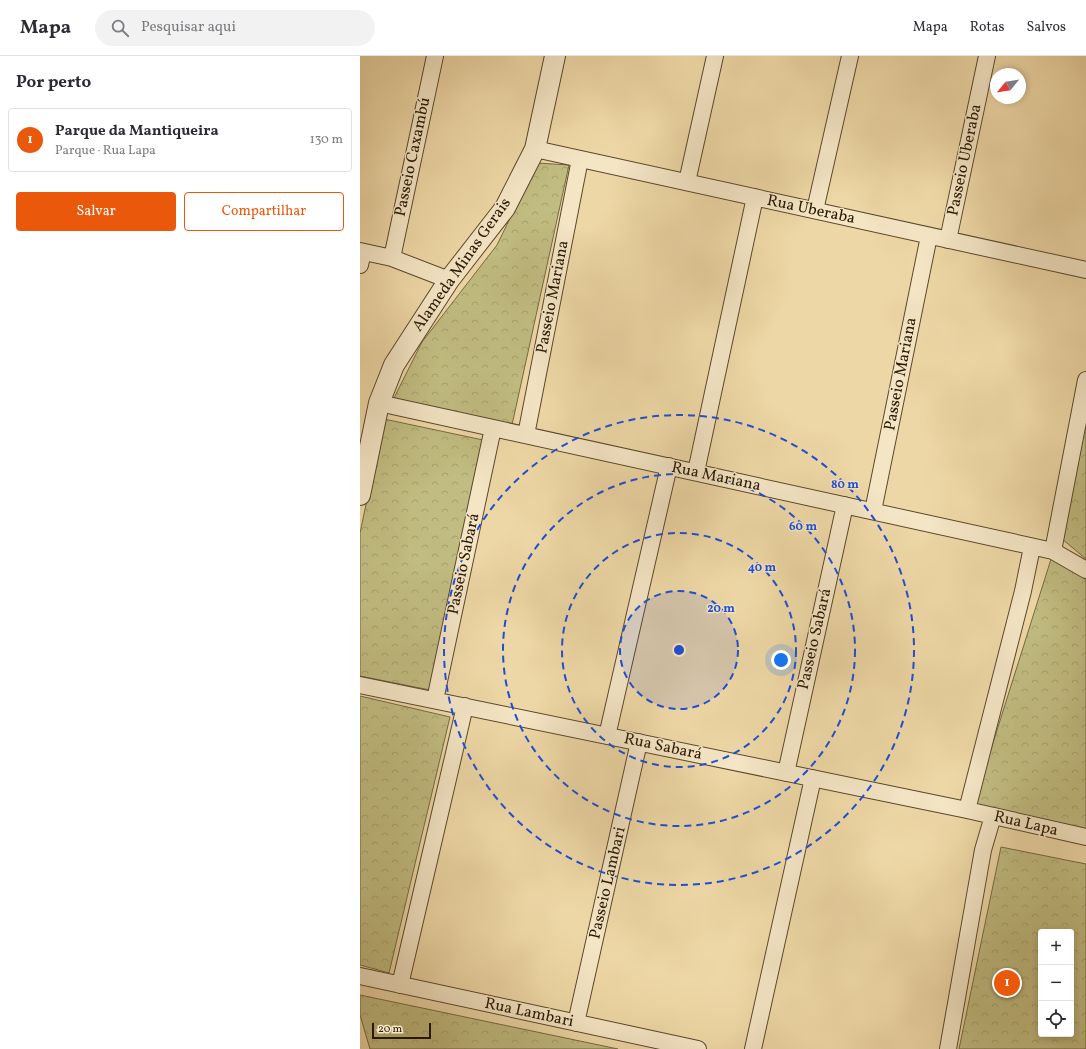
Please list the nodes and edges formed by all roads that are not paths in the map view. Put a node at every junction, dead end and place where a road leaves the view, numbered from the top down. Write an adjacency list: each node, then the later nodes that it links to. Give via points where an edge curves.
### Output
1 (435, 56): 14 (street, Passeio Caxambú)
2 (555, 56): 6 (street, Alameda Minas Gerais)
3 (715, 56): 8 (street)
4 (850, 56): 10 (street)
5 (987, 56): 12 (street, Passeio Uberaba)
6 (535, 149): 7 (street, Rua Uberaba); 16 (street, Alameda Minas Gerais, via 505,208)
7 (580, 159): 8 (street, Rua Uberaba); 20 (street, Passeio Mariana)
8 (687, 182): 9 (street, Rua Uberaba)
9 (755, 197): 10 (street, Rua Uberaba); 22 (street)
10 (815, 210): 11 (street, Rua Uberaba)
11 (928, 236): 12 (street, Rua Uberaba); 25 (street, Passeio Mariana)
12 (948, 240): 15 (street, Rua Uberaba)
13 (361, 256): 14 (street)
14 (392, 258): 16 (street)
15 (1086, 270)
16 (449, 280): 18 (street, Alameda Minas Gerais, via 394,365)
17 (1086, 380): 27 (street)
18 (379, 403): 19 (street, Rua Mariana); 23 (street, Alameda Minas Gerais)
19 (493, 428): 20 (street, Rua Mariana); 30 (street, Passeio Sabará)
20 (526, 435): 21 (street, Rua Mariana)
21 (669, 466): 22 (street, Rua Mariana); 32 (street)
22 (696, 472): 24 (street, Rua Mariana)
23 (360, 495)
24 (845, 505): 25 (street, Rua Mariana); 34 (street, Passeio Sabará)
25 (873, 512): 26 (street, Rua Mariana)
26 (1032, 547): 27 (street, Rua Mariana); 36 (street)
27 (1053, 551): 28 (street, Rua Mariana)
28 (1086, 570)
29 (360, 684): 30 (street, Rua Sabará)
30 (435, 700): 31 (street, Rua Sabará)
31 (465, 706): 32 (street, Rua Sabará); 40 (street)
32 (607, 736): 33 (street, Rua Sabará)
33 (639, 742): 34 (street, Rua Sabará); 41 (street, Passeio Lambari)
34 (786, 773): 35 (street, Rua Sabará)
35 (813, 778): 36 (street, Rua Sabará); 43 (street)
36 (967, 810): 37 (street, Rua Lapa)
37 (993, 816): 38 (street, Rua Lapa); 44 (street, via 984,850)
38 (1086, 837)
39 (360, 976): 40 (street, Rua Lambari)
40 (400, 985): 41 (street, Rua Lambari)
41 (576, 1023): 42 (street, Rua Lambari)
42 (698, 1049)
43 (753, 1049)
44 (948, 1049)

